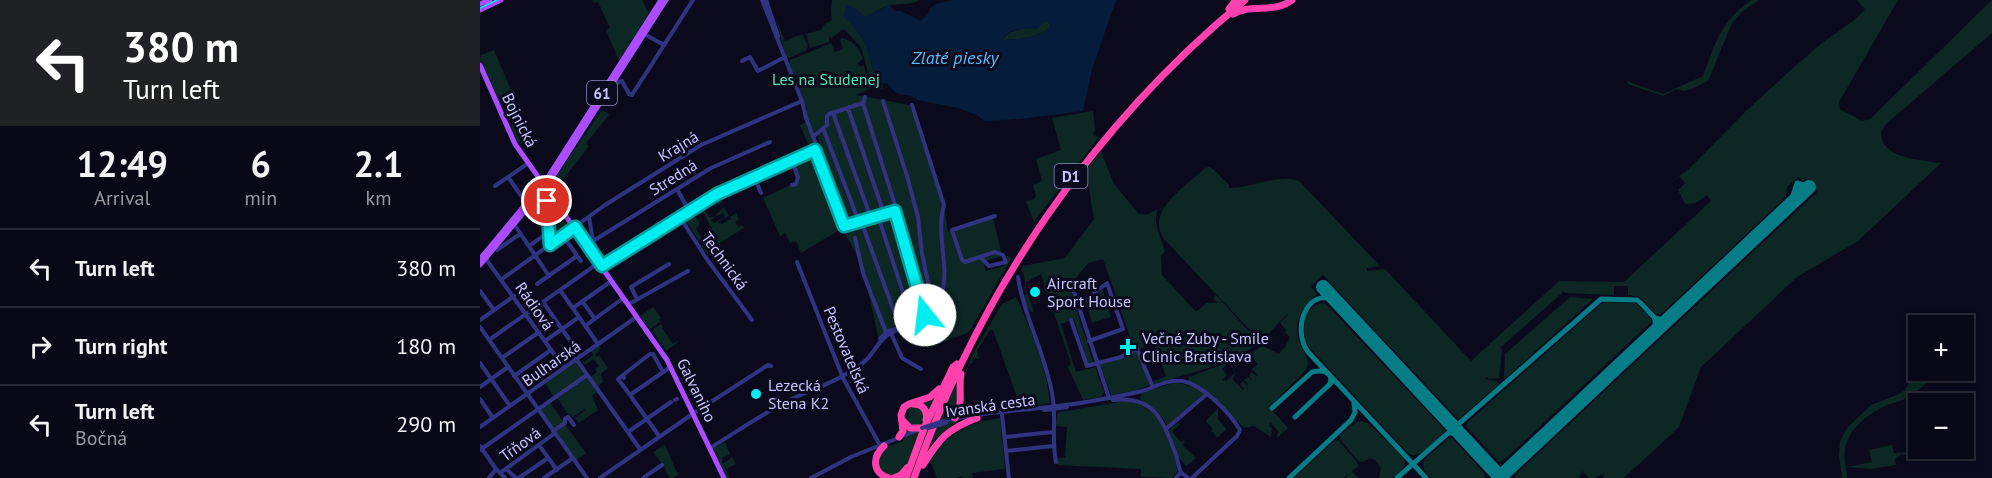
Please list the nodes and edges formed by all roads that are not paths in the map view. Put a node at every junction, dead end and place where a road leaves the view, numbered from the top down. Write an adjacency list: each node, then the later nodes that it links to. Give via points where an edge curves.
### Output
1 (490, 0): 10 (main road)
2 (501, 0): 11 (main road)
3 (661, 0): 13 (main road, 61)
4 (666, 0): 13 (main road, 61)
5 (693, 0): 14 (street)
6 (764, 0): 15 (street)
7 (1238, 0): 117 (highway, D1, via 1132,103 1073,174 988,303)
8 (1245, 0): 12 (highway, D1)
9 (1292, 0): 12 (highway, via 1278,8 1245,9)
10 (480, 4)
11 (480, 10)
12 (1223, 19): 77 (highway, D1, via 1108,136 1044,219)
13 (642, 34): 14 (street); 18 (main road, 61); 35 (main road, 61)
14 (664, 45): 18 (street, via 632,95 622,81)
15 (785, 57): 16 (street, via 758,71 750,57); 20 (street)
16 (742, 61)
17 (480, 67): 31 (main road, Bojnická, via 512,141); 34 (main road, Bojnická, via 515,144)
18 (613, 84): 35 (main road, 61)
19 (865, 97): 22 (street)
20 (802, 101): 27 (street); 50 (street, Krajná, via 701,145)
21 (883, 101): 90 (street, via 916,210)
22 (863, 103): 24 (street); 45 (street)
23 (912, 105): 90 (street, via 944,205 940,233 944,283)
24 (848, 108): 25 (street); 47 (street)
25 (833, 113): 26 (street, via 826,116 827,125); 52 (street)
26 (823, 128): 27 (street); 53 (street)
27 (813, 137): 29 (street)
28 (770, 142): 39 (street, Stredná, via 711,168)
29 (816, 148): 30 (street); 53 (street, via 844,226)
30 (792, 159): 32 (street); 36 (street, via 798,177)
31 (527, 164): 33 (street); 34 (main road, Bojnická)
32 (754, 176): 40 (street); 44 (street)
33 (508, 177): 37 (street); 42 (street)
34 (537, 178): 35 (main road); 38 (main road, Bojnická)
35 (549, 179): 38 (main road, 61); 41 (main road)
36 (792, 185)
37 (495, 186)
38 (541, 188): 41 (main road, Galvaniho); 41 (main road); 42 (main road, 61); 67 (main road, 61)
39 (676, 189): 44 (street); 60 (street, Stredná)
40 (761, 193)
41 (548, 197): 43 (street); 55 (main road, Galvaniho); 57 (street)
42 (526, 203): 67 (main road, 61)
43 (540, 203)
44 (689, 211): 51 (street)
45 (895, 211): 47 (street); 99 (street, via 925,315)
46 (533, 212): 57 (street)
47 (884, 214): 48 (street)
48 (878, 216): 52 (street); 99 (street)
49 (995, 216): 66 (street, via 952,230 962,260)
50 (588, 217): 55 (street, Krajná); 60 (street, Galvaniho)
51 (680, 217): 70 (street); 97 (street, Technická)
52 (871, 218): 53 (street)
53 (860, 221): 102 (street)
54 (516, 227): 56 (street)
55 (574, 228): 58 (street, Krajná); 70 (main road, Galvaniho)
56 (520, 234): 62 (street); 63 (street)
57 (548, 234): 61 (street); 62 (street)
58 (563, 236): 61 (street, Krajná); 65 (street)
59 (855, 238): 105 (street, via 863,273)
60 (593, 241): 70 (street, Galvaniho)
61 (550, 245): 64 (street, Krajná)
62 (529, 246): 64 (street)
63 (497, 250)
64 (535, 255): 73 (street); 75 (street, Krajná)
65 (577, 256): 68 (street); 73 (street)
66 (980, 257): 66 (street, via 989,266 1005,262 1003,255 995,252)
67 (481, 261): 75 (street, Rádiová)
68 (581, 261)
69 (797, 262): 127 (street, Pestovateľská)
70 (600, 263): 76 (main road, Galvaniho); 80 (street); 87 (main road, Galvaniho)
71 (669, 264): 84 (street, via 632,286)
72 (688, 271): 84 (street)
73 (549, 276): 78 (street)
74 (1018, 277): 142 (street, Ivanská cesta, via 1050,384)
75 (501, 279): 82 (street, Rádiová)
76 (610, 282): 83 (main road, Galvaniho); 85 (street)
77 (1004, 283): 123 (highway); 195 (highway, D1, via 950,387)
78 (537, 284)
79 (1071, 286): 88 (street)
80 (560, 290): 86 (street); 89 (street)
81 (481, 294): 91 (street)
82 (514, 296): 91 (street); 92 (street, Rádiová)
83 (622, 299): 94 (main road, Galvaniho); 95 (street)
84 (637, 299): 87 (street)
85 (582, 301): 89 (street); 95 (street)
86 (543, 302): 92 (street); 103 (street)
87 (629, 304): 94 (main road, Galvaniho)
88 (1078, 306): 109 (street); 109 (street, via 1107,283 1123,329)
89 (573, 308): 93 (street)
90 (934, 309): 105 (street, via 926,321)
91 (494, 310): 96 (street)
92 (526, 314): 104 (street, Rádiová); 107 (street)
93 (579, 317): 100 (street); 103 (street)
94 (637, 318): 110 (street, Bulharská); 122 (main road, Galvaniho); 146 (main road, Galvaniho, via 668,360)
95 (595, 319): 100 (street)
96 (480, 320)
97 (752, 320)
98 (1071, 320): 116 (street, via 1087,366)
99 (912, 323): 102 (street)
100 (585, 326): 110 (street)
101 (480, 327): 107 (street)
102 (900, 328): 105 (street)
103 (562, 329): 108 (street); 112 (street)
104 (539, 332): 108 (street, Rádiová); 113 (street)
105 (888, 333): 106 (street); 121 (street, via 902,358); 127 (street, via 867,360)
106 (880, 339)
107 (489, 340): 113 (street)
108 (545, 341): 111 (street, Rádiová)
109 (1089, 341): 116 (street)
110 (598, 344): 112 (street, Bulharská)
111 (551, 350): 120 (street, Rádiová); 126 (street)
112 (581, 356): 114 (street, Bulharská)
113 (502, 358): 119 (street)
114 (576, 359): 120 (street, Bulharská); 124 (street)
115 (480, 363): 128 (street)
116 (1097, 363): 129 (street, via 1137,349); 135 (street)
117 (957, 364): 125 (highway); 195 (highway, D1)
118 (771, 366): 146 (street)
119 (508, 367): 126 (street); 128 (street)
120 (564, 368): 132 (street, Bulharská)
121 (921, 369)
122 (666, 370): 134 (street, Galvaniho); 134 (street, via 653,354 618,378); 146 (main road, Galvaniho)
123 (961, 374): 138 (highway); 176 (highway)
124 (587, 375): 144 (street); 158 (street)
125 (949, 375): 140 (highway, via 932,396); 155 (highway)
126 (514, 376): 132 (street)
127 (843, 376): 164 (street, Pestovateľská); 169 (street, via 784,403)
128 (491, 379): 130 (street); 141 (street)
129 (1153, 386): 131 (street, Ivanská cesta); 133 (street, Ivanská cesta, via 1188,383)
130 (480, 387)
131 (1142, 391): 135 (street, Ivanská cesta); 139 (street)
132 (527, 394): 141 (street, Bulharská); 144 (street)
133 (1207, 394): 156 (street); 198 (street, Ivanská cesta, via 1240,431)
134 (630, 395): 151 (street)
135 (1107, 399): 139 (street, Ivanská cesta); 142 (street, Ivanská cesta); 143 (street, Ivanská cesta)
136 (480, 400): 150 (street)
137 (674, 401): 151 (street, Galvaniho)
138 (960, 401): 148 (highway, via 965,412); 152 (highway, via 960,409)
139 (1142, 402): 156 (street, via 1157,414)
140 (909, 404): 155 (highway, via 924,409 927,416); 155 (highway, via 903,411 903,421 911,428); 159 (highway, via 901,413)
141 (510, 406): 150 (street, Bulharská)
142 (1053, 408): 143 (street, Ivanská cesta); 145 (street, Ivanská cesta); 148 (street, Ivanská cesta); 149 (street)
143 (1060, 408): 149 (street)
144 (538, 410): 157 (street); 167 (street)
145 (1042, 410): 147 (street, Ivanská cesta); 149 (street)
146 (692, 414): 161 (street); 169 (main road, Galvaniho)
147 (1002, 415): 148 (street, Ivanská cesta); 162 (street)
148 (975, 417): 152 (street, Ivanská cesta); 176 (highway, via 946,432)
149 (1053, 417): 160 (street)
150 (493, 418): 154 (street, Bulharská)
151 (646, 419): 158 (street, Galvaniho); 161 (street)
152 (950, 421): 155 (street, Ivanská cesta, bridge); 159 (street, Ivanská cesta, bridge)
153 (574, 424): 157 (street, Tŕňová, via 568,417)
154 (480, 427)
155 (923, 427): 159 (street, Ivanská cesta); 177 (highway)
156 (1166, 429): 181 (street)
157 (554, 432): 163 (street, Tŕňová); 173 (street)
158 (628, 432): 168 (street)
159 (904, 434): 164 (street, Ivanská cesta); 164 (street, Ivanská cesta)
160 (1052, 434): 162 (street, Ivanská cesta); 165 (street); 166 (street)
161 (659, 436): 168 (street)
162 (1005, 437): 170 (street)
163 (539, 445): 172 (street); 179 (street, Tŕňová)
164 (882, 446): 191 (street, Ivanská cesta); 192 (highway, via 875,464 879,473)
165 (1053, 446): 166 (street); 171 (street)
166 (1045, 447): 170 (street); 171 (street)
167 (481, 448): 178 (street)
168 (640, 449): 188 (street)
169 (709, 449): 190 (main road, Galvaniho)
170 (1006, 451): 196 (street)
171 (1054, 453): 174 (street)
172 (548, 458): 180 (street); 185 (street, Tŕňová)
173 (573, 458): 180 (street); 187 (street)
174 (1056, 462)
175 (662, 465): 189 (street)
176 (923, 465): 195 (highway)
177 (909, 466): 193 (highway); 194 (highway)
178 (496, 469): 182 (street); 183 (street, Tŕňová)
179 (506, 469): 182 (street, Tŕňová); 185 (street)
180 (557, 470): 186 (street)
181 (1181, 472): 197 (street); 198 (street, Ivanská cesta)
182 (500, 473): 184 (street)
183 (489, 478)
184 (506, 478)
185 (517, 478)
186 (544, 478)
187 (587, 478)
188 (600, 478)
189 (643, 478)
190 (723, 478)
191 (813, 478)
192 (889, 478)
193 (894, 478)
194 (906, 478)
195 (914, 478)
196 (1009, 478)
197 (1176, 478)
198 (1190, 478)

